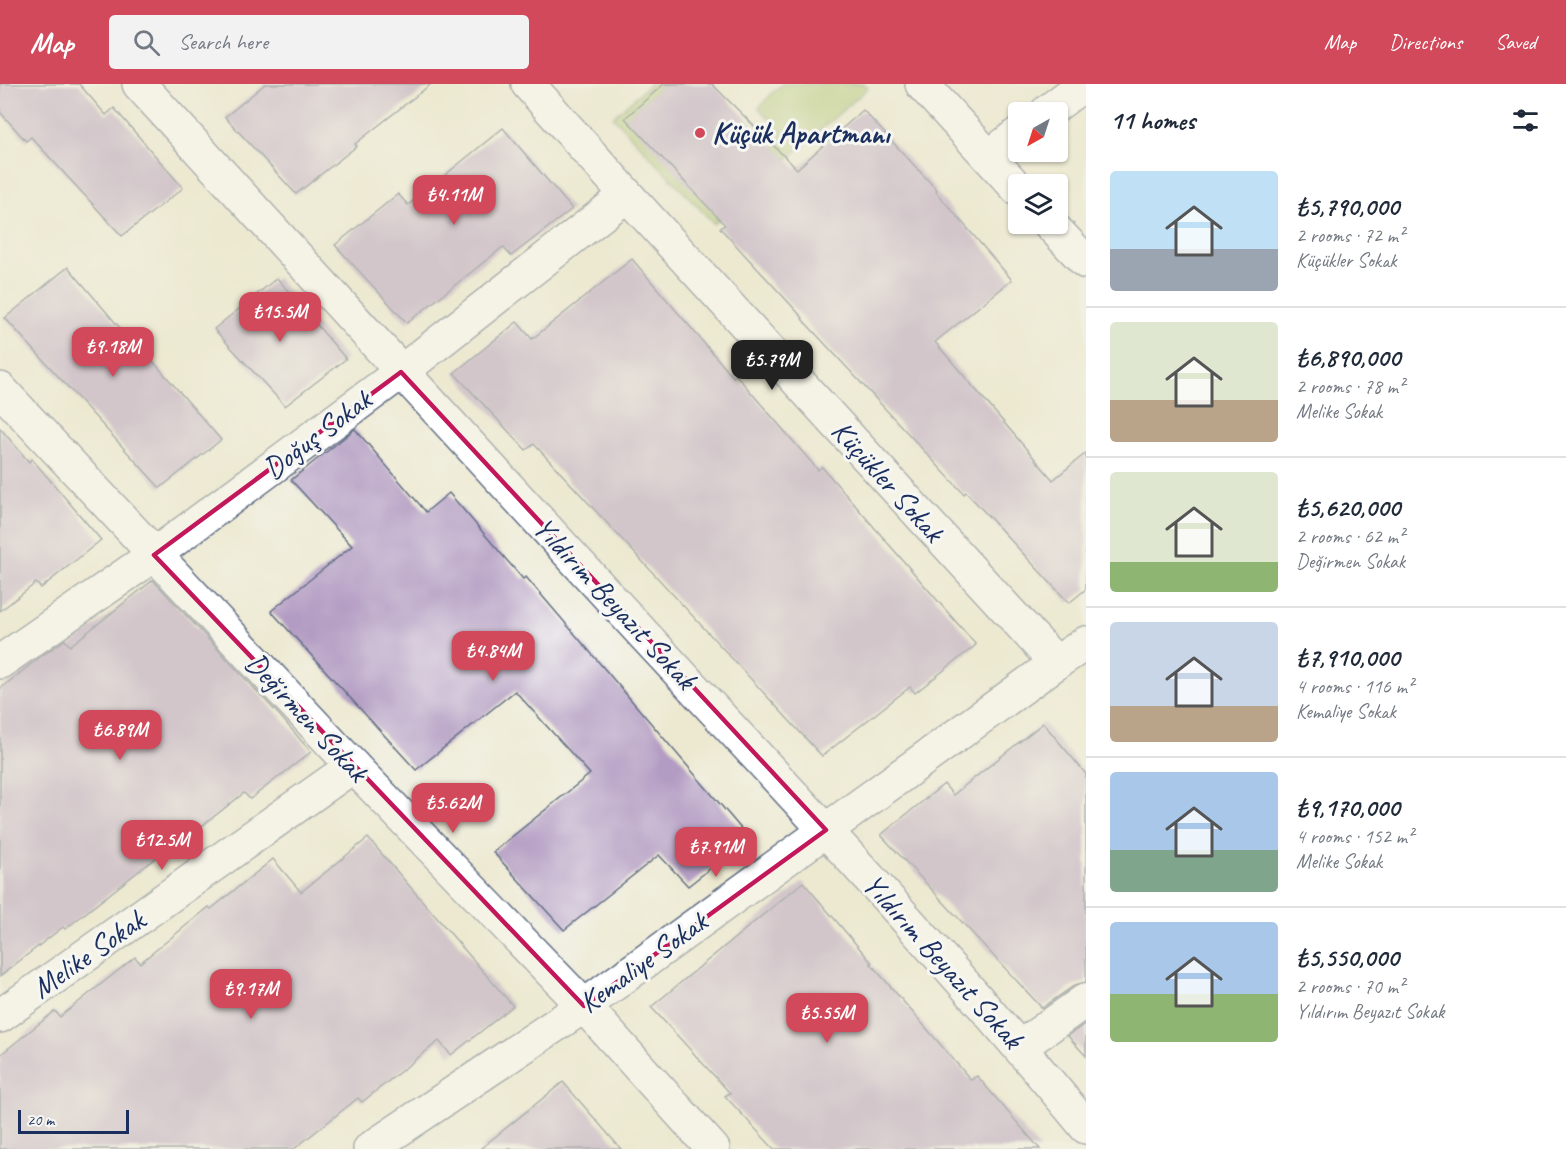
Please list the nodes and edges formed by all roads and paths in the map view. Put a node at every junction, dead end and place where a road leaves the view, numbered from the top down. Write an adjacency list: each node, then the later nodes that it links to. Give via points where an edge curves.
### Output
1 (139, 84): 12 (street, Yıldırım Beyazıt Sokak)
2 (528, 84): 9 (street, Küçükler Sokak)
3 (922, 84): 7 (street)
4 (1084, 84): 5 (street)
5 (1060, 102)
6 (1008, 142): 7 (street)
7 (989, 157): 8 (street)
8 (1008, 178)
9 (627, 195): 12 (street, Doğuş Sokak); 17 (street, Küçükler Sokak)
10 (1059, 234): 11 (street)
11 (1086, 262)
12 (401, 372): 14 (street, Doğuş Sokak); 19 (street, Yıldırım Beyazıt Sokak)
13 (0, 389): 14 (street, Değirmen Sokak)
14 (154, 555): 16 (street, Doğuş Sokak); 18 (street, Değirmen Sokak)
15 (1086, 643): 17 (street, Kemaliye Sokak)
16 (0, 662)
17 (1056, 663): 19 (street, Kemaliye Sokak)
18 (353, 766): 21 (street, Değirmen Sokak); 22 (street, Melike Sokak)
19 (826, 830): 21 (street, Kemaliye Sokak); 23 (street, Yıldırım Beyazıt Sokak)
20 (1086, 1000): 23 (street)
21 (584, 1006): 25 (street, Kemaliye Sokak); 26 (street, Değirmen Sokak)
22 (0, 1016)
23 (1020, 1047): 24 (street, Yıldırım Beyazıt Sokak)
24 (1086, 1127)
25 (370, 1149)
26 (713, 1149)

